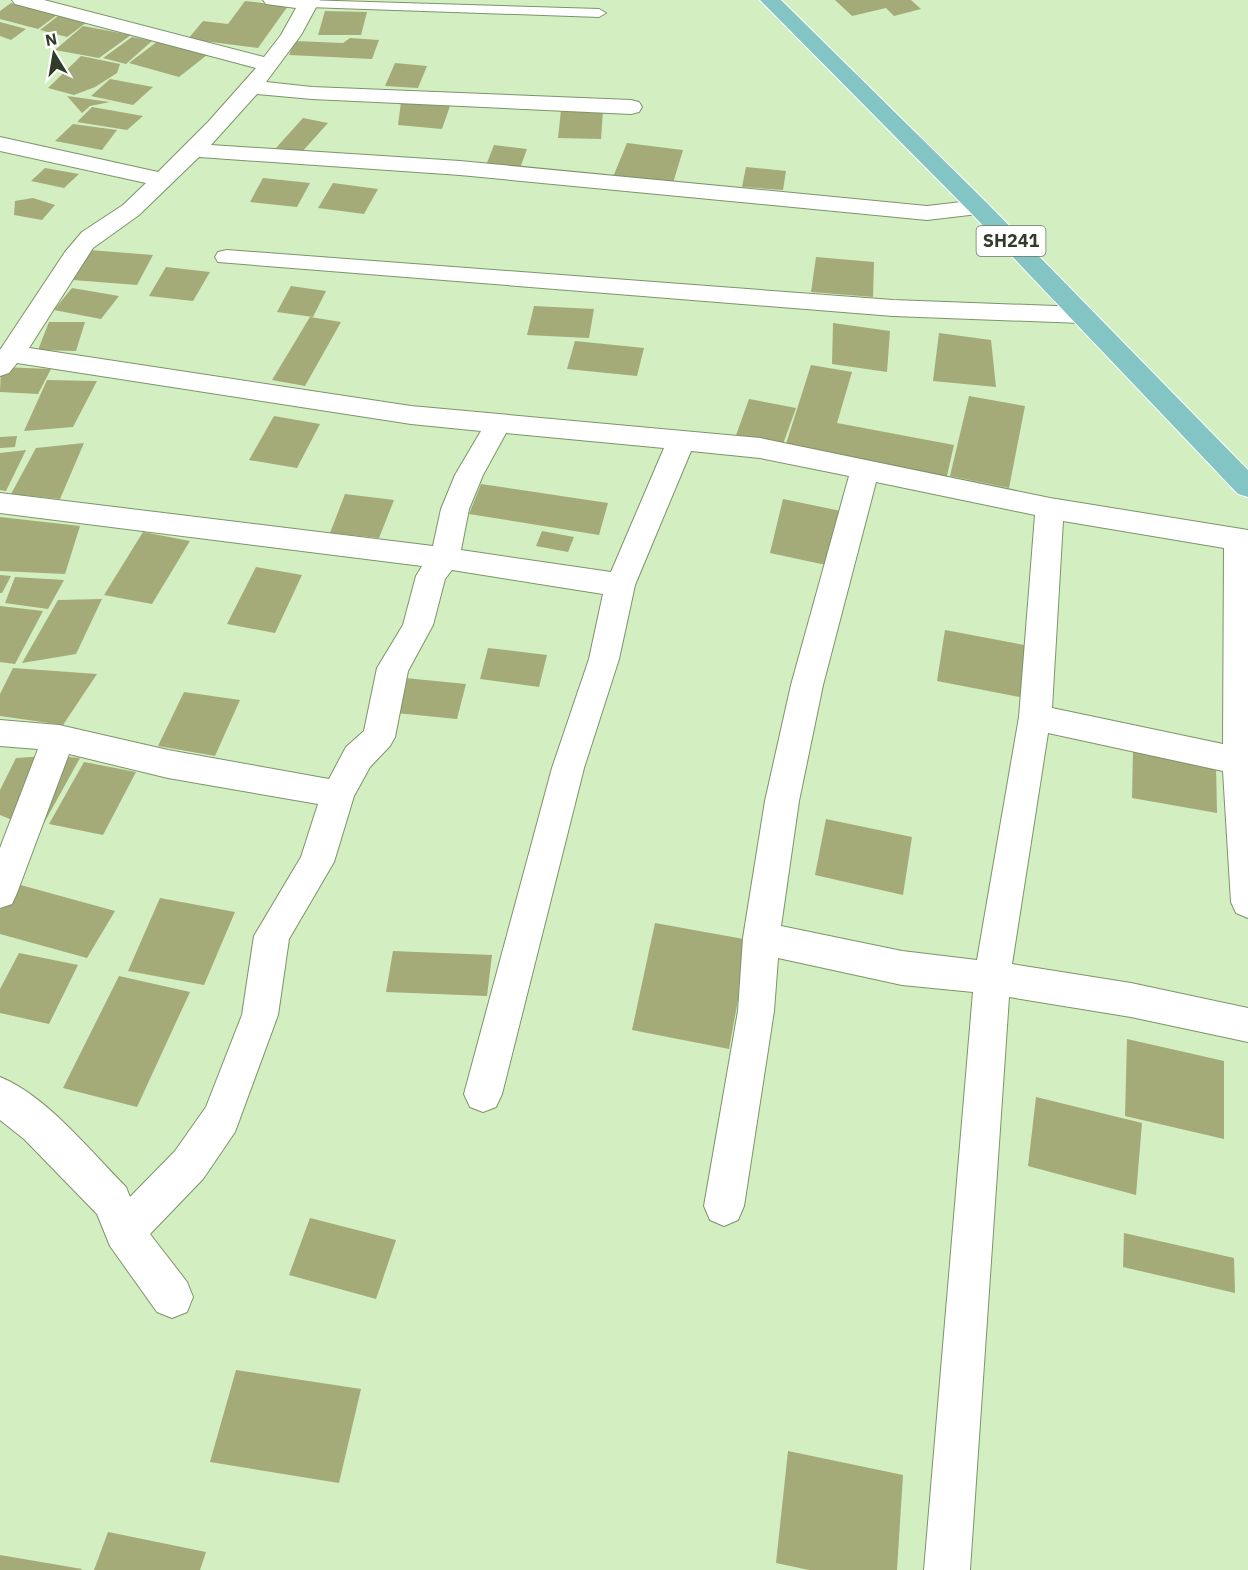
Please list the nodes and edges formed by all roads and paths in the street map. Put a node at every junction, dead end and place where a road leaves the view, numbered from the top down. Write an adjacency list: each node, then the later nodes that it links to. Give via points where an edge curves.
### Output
1 (22, 0): 6 (street)
2 (273, 0): 4 (street)
3 (770, 0): 12 (main road, SH241)
4 (309, 2): 5 (lane); 6 (street, via 290,38)
5 (599, 13)
6 (269, 65): 7 (street)
7 (251, 87): 8 (street); 10 (street)
8 (631, 107)
9 (0, 144): 11 (street)
10 (192, 150): 11 (street); 12 (street, via 460,168 927,213)
11 (162, 180): 15 (street, via 135,207 88,240 59,276)
12 (978, 207): 14 (main road, SH241)
13 (227, 257): 14 (street, via 893,308)
14 (1082, 315): 19 (main road, SH241)
15 (6, 360): 16 (street)
16 (498, 424): 17 (street); 23 (street, via 455,509)
17 (681, 441): 18 (street, via 760,448); 24 (street)
18 (865, 469): 21 (street); 32 (street, via 807,685 782,801)
19 (1248, 487)
20 (0, 503): 23 (street)
21 (1050, 508): 22 (street); 25 (street)
22 (1243, 541): 28 (street)
23 (445, 558): 24 (street); 29 (street, via 431,576 418,625 393,668 379,737 358,757)
24 (620, 585): 35 (street, via 604,659 568,768)
25 (1035, 717): 28 (street); 33 (street)
26 (0, 733): 27 (street)
27 (59, 738): 29 (street, via 168,764); 30 (street)
28 (1239, 761): 31 (street)
29 (338, 794): 38 (street, via 317,862 272,936 260,1015 221,1119 189,1165)
30 (0, 893)
31 (1248, 902)
32 (761, 938): 33 (street, via 902,968); 37 (street, via 756,1011)
33 (992, 978): 34 (street); 40 (street)
34 (1248, 1024)
35 (483, 1094)
36 (0, 1096): 38 (street, via 38,1126 112,1201)
37 (724, 1206)
38 (124, 1232): 39 (street)
39 (172, 1297)
40 (948, 1570)

